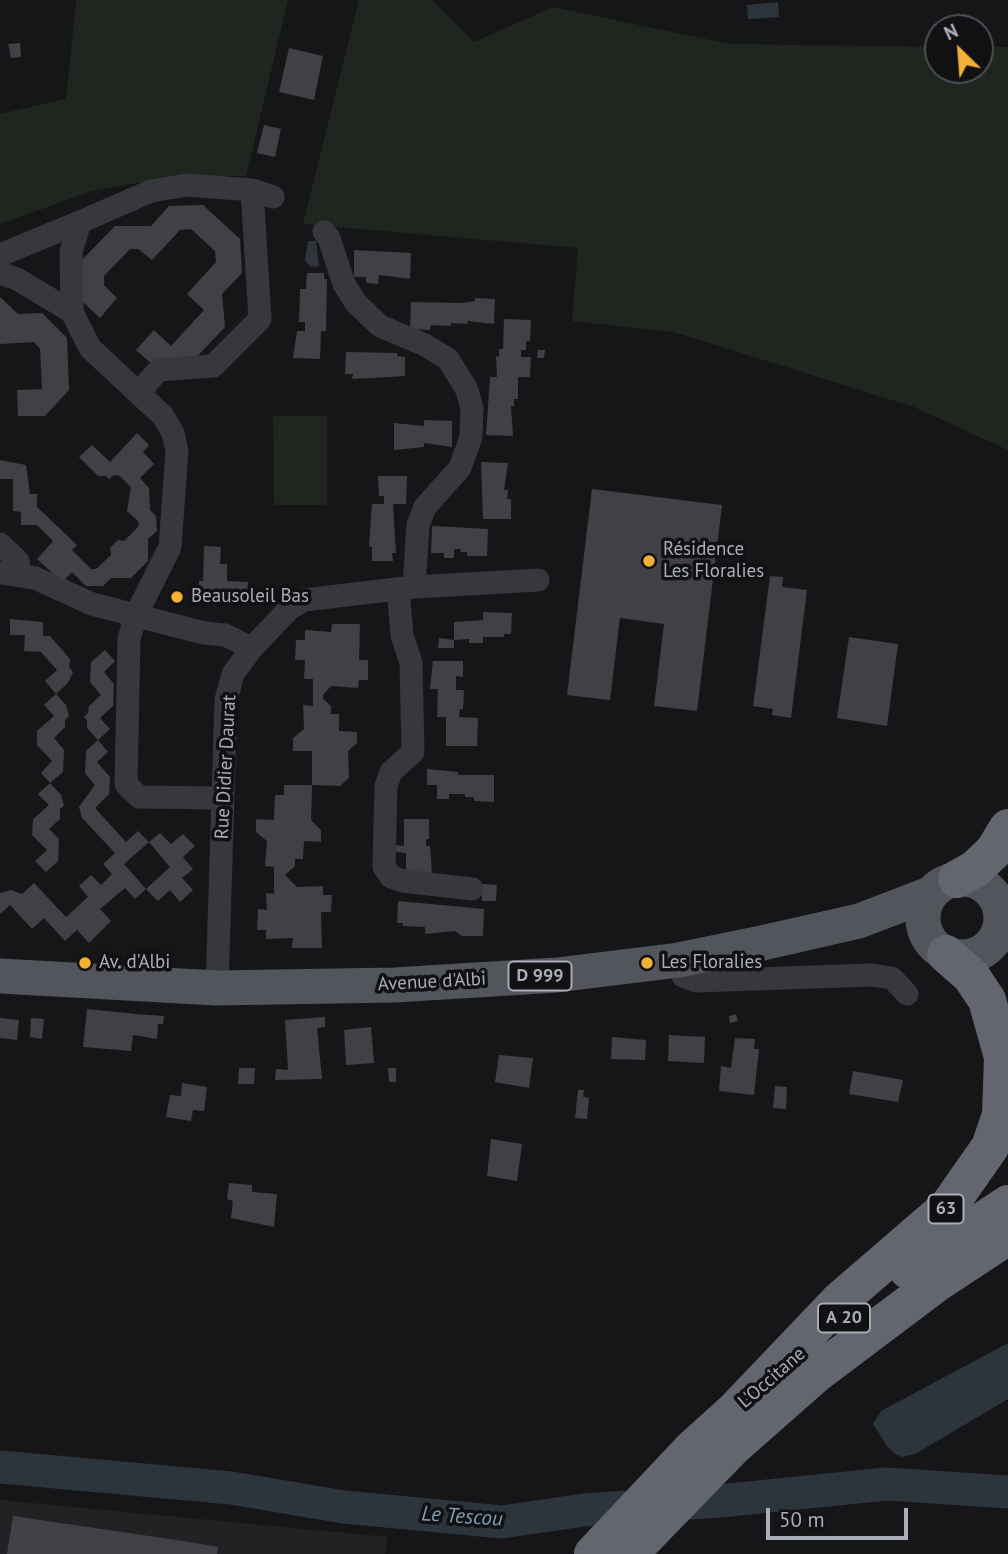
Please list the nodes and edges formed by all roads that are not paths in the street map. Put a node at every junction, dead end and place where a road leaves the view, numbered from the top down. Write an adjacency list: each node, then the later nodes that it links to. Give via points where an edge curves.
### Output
1 (80, 222): 3 (street); 5 (street, via 71,252); 6 (street, via 151,191 187,186 263,193 260,319 213,366 159,370)
2 (324, 232): 10 (street, via 356,303 380,326 448,359 467,390 472,410 471,437 460,468 425,507 418,525)
3 (0, 255)
4 (0, 273): 5 (street)
5 (72, 312): 6 (street, via 90,348)
6 (138, 393): 11 (street, via 163,416 177,451 170,547)
7 (0, 544): 8 (street, via 18,561)
8 (10, 573): 11 (street, via 92,604)
9 (538, 580): 10 (street, Rue Didier Daurat)
10 (406, 588): 12 (street, Rue Didier Daurat, via 304,600 289,609); 16 (street, via 402,635 411,663 413,752 391,772 386,786 384,867 391,877 403,881)
11 (137, 613): 12 (street, via 225,635); 13 (street, via 129,638 126,784 139,797)
12 (252, 648): 13 (street, Rue Didier Daurat, via 233,674 226,700)
13 (223, 798): 22 (street, Rue Didier Daurat)
14 (1008, 828): 15 (highway, via 975,869)
15 (969, 886): 17 (main road, Avenue d'Albi / D 999); 18 (main road, via 987,889 999,905); 19 (main road, via 925,906 926,934)
16 (472, 889)
17 (859, 921): 19 (main road, Avenue d'Albi / D 999, via 887,921); 20 (main road, Avenue d'Albi / D 999)
18 (1002, 928): 19 (main road, via 990,945 970,956)
19 (940, 950): 28 (highway, 63, via 971,976 987,1000 1003,1057 1001,1115 990,1147 948,1207 838,1302)
20 (679, 960): 22 (main road, Avenue d'Albi / D 999, via 557,975 395,985); 23 (street, via 683,976 696,982 872,975 892,978)
21 (0, 976): 22 (main road, Avenue d'Albi / D 999)
22 (217, 988)
23 (906, 994)
24 (1008, 1204): 28 (highway, L'Occitane / A 20, via 860,1305)
25 (1008, 1236): 27 (highway, L'Occitane / A 20)
26 (1008, 1245): 27 (highway)
27 (938, 1282): 29 (highway, L'Occitane / A 20, via 817,1373)
28 (736, 1409): 29 (highway, L'Occitane / A 20, via 693,1448)
29 (613, 1552)

